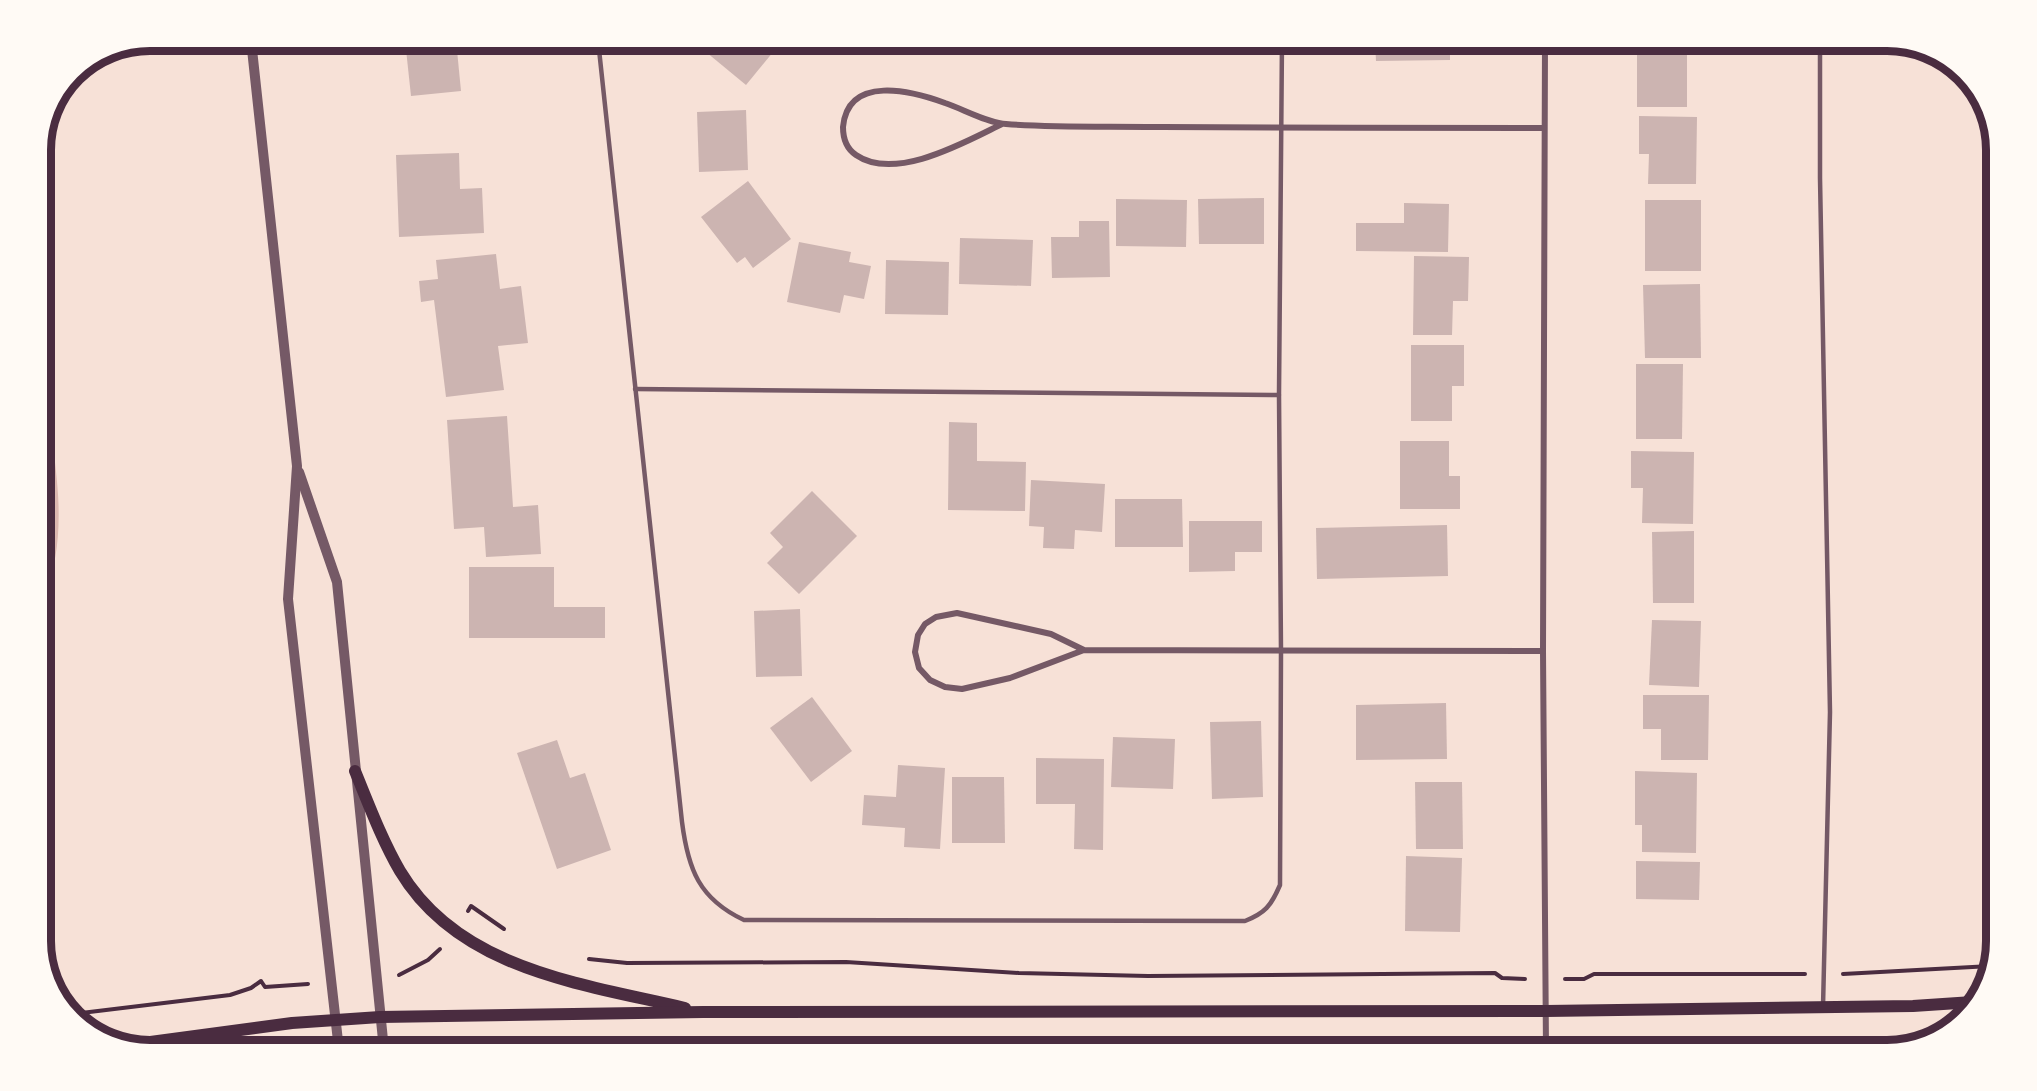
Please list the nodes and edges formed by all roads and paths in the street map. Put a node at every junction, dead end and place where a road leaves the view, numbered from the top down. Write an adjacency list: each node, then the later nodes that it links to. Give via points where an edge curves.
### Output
1 (252, 51): 11 (street)
2 (599, 51): 9 (lane)
3 (1282, 51): 7 (lane)
4 (1545, 51): 8 (street)
5 (1820, 51): 21 (lane, via 1830,712)
6 (1002, 124): 6 (street, via 943,102 892,90 869,92 854,101 843,128 845,140 856,156 877,164 894,164 941,153); 7 (street)
7 (1282, 128): 8 (street); 10 (lane)
8 (1544, 128): 14 (street)
9 (635, 389): 10 (lane); 13 (lane, via 685,847 693,873 707,896 744,920 1245,921 1260,914 1273,901 1280,885)
10 (1279, 395): 13 (lane)
11 (297, 466): 15 (street, via 337,582); 32 (street, via 288,599)
12 (1084, 650): 12 (street, via 1051,634 957,613 936,617 925,624 915,652 919,668 930,680 962,689 1010,678); 13 (street)
13 (1281, 651): 14 (street)
14 (1543, 651): 28 (street)
15 (355, 771): 29 (main road, via 401,872 455,931 506,961 542,974); 31 (street)
16 (463, 918): 17 (path, via 471,906)
17 (510, 933)
18 (441, 948): 22 (path, via 428,960)
19 (580, 957): 23 (path, via 627,963 855,963 1148,976 1495,973)
20 (1983, 966): 21 (path)
21 (1822, 974): 24 (path, via 1594,974); 27 (lane)
22 (393, 978)
23 (1502, 978)
24 (1584, 979)
25 (266, 987): 30 (path, via 261,981 230,995)
26 (1965, 1003): 27 (main road)
27 (1823, 1007): 28 (main road)
28 (1546, 1011): 29 (main road); 36 (street)
29 (703, 1012): 31 (main road)
30 (83, 1013)
31 (380, 1017): 32 (main road); 35 (street)
32 (336, 1019): 33 (main road); 34 (street)
33 (165, 1040)
34 (338, 1040)
35 (383, 1040)
36 (1546, 1040)

